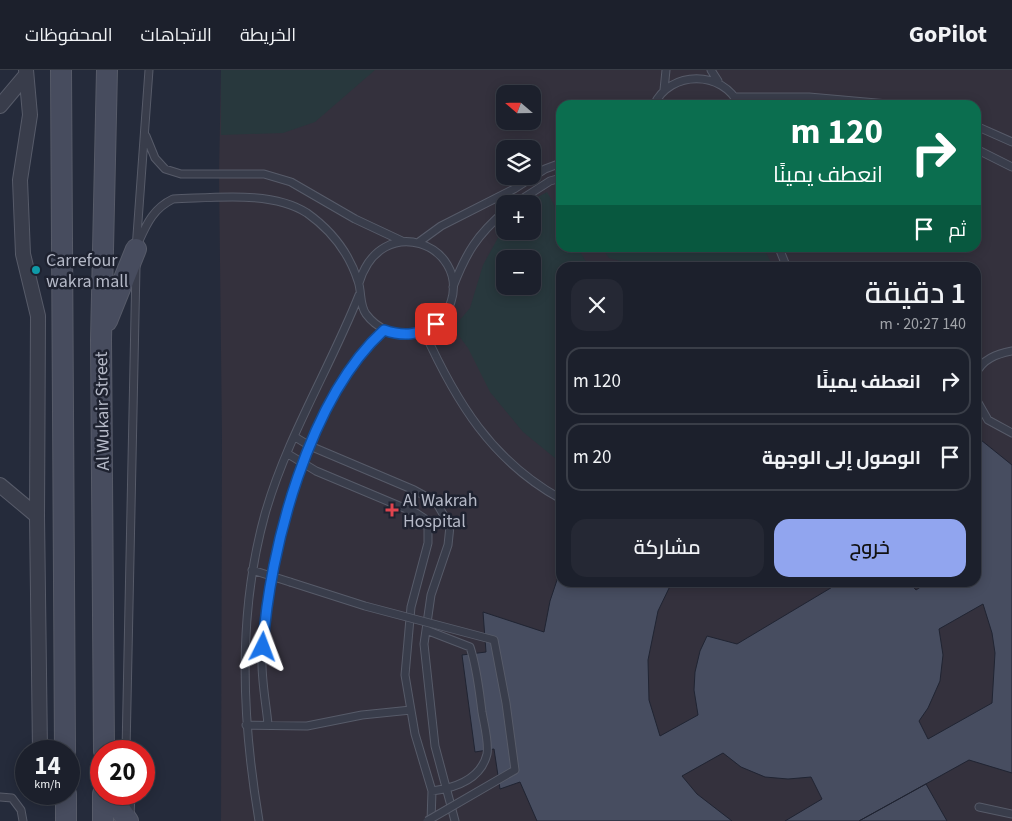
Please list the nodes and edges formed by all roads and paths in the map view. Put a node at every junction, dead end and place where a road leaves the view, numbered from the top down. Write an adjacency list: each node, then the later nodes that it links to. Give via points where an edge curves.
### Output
1 (62, 70): 54 (main road, Al Wukair Street)
2 (94, 70): 16 (main road)
3 (107, 70): 16 (main road, Al Wukair Street)
4 (149, 70): 17 (lane)
5 (666, 70): 9 (lane)
6 (711, 70): 8 (lane)
7 (26, 73): 14 (street); 46 (street, via 30,115 20,180 23,254 38,316)
8 (718, 81): 9 (lane, via 690,77); 10 (lane)
9 (664, 90): 11 (lane)
10 (736, 97): 12 (lane); 13 (lane)
11 (657, 100)
12 (738, 100)
13 (843, 100)
14 (0, 106)
15 (981, 128): 18 (lane)
16 (105, 132): 35 (main road, Al Wukair Street)
17 (146, 135): 27 (lane, via 155,158 165,168 181,174 264,174 291,182); 29 (lane)
18 (1012, 142)
19 (981, 151): 21 (lane)
20 (556, 165): 23 (lane)
21 (1012, 167)
22 (556, 179): 25 (lane)
23 (514, 189): 24 (lane); 28 (lane, via 441,226)
24 (518, 195)
25 (525, 195)
26 (496, 220): 31 (lane, via 474,241)
27 (402, 241): 28 (lane); 30 (lane, via 373,254)
28 (419, 242): 31 (lane, via 443,259)
29 (136, 249): 30 (lane, via 147,222 163,204 173,199 267,199 288,203 326,228 343,247); 35 (main road); 56 (lane)
30 (359, 283): 32 (lane)
31 (453, 287): 33 (lane, via 445,313)
32 (359, 295): 34 (lane, via 365,312 378,326); 40 (lane)
33 (424, 331): 34 (lane, via 410,335); 45 (lane, via 466,410 495,450 519,473)
34 (395, 334): 41 (lane, via 384,330 369,344 334,396)
35 (101, 340): 55 (main road, Al Wukair Street)
36 (1012, 351): 37 (lane, via 988,358)
37 (981, 365)
38 (981, 408): 39 (lane, via 988,420)
39 (1012, 433)
40 (295, 437): 41 (lane); 42 (lane)
41 (310, 446): 43 (lane); 49 (lane, via 414,490 436,502 444,513 450,526 448,545 431,595)
42 (288, 454): 43 (lane); 47 (lane, via 266,512)
43 (303, 465): 48 (lane, via 285,514); 50 (lane, via 416,513 428,528 428,542 407,637 405,675)
44 (0, 485): 46 (street)
45 (556, 496)
46 (36, 516): 53 (street)
47 (252, 570): 48 (lane); 52 (lane, via 244,665)
48 (270, 577): 51 (lane, via 262,665); 72 (lane, bridge, via 494,640 515,770)
49 (426, 630): 57 (lane, via 425,653 435,746); 57 (lane, via 470,647 477,667 487,753 474,775)
50 (410, 710): 51 (lane, via 307,726); 58 (lane)
51 (268, 724): 52 (lane)
52 (246, 725): 71 (lane)
53 (40, 740)
54 (66, 740)
55 (104, 740)
56 (126, 740)
57 (447, 790): 58 (lane); 74 (lane)
58 (432, 792): 73 (lane)
59 (0, 797): 67 (lane, via 12,798 21,810)
60 (59, 805): 68 (street)
61 (66, 805): 68 (main road)
62 (103, 805): 69 (main road)
63 (117, 805): 70 (main road)
64 (131, 805): 70 (lane)
65 (979, 807): 66 (lane)
66 (1012, 814)
67 (23, 821)
68 (66, 821)
69 (103, 821)
70 (129, 821)
71 (259, 821)
72 (426, 821)
73 (430, 821)
74 (455, 821)

